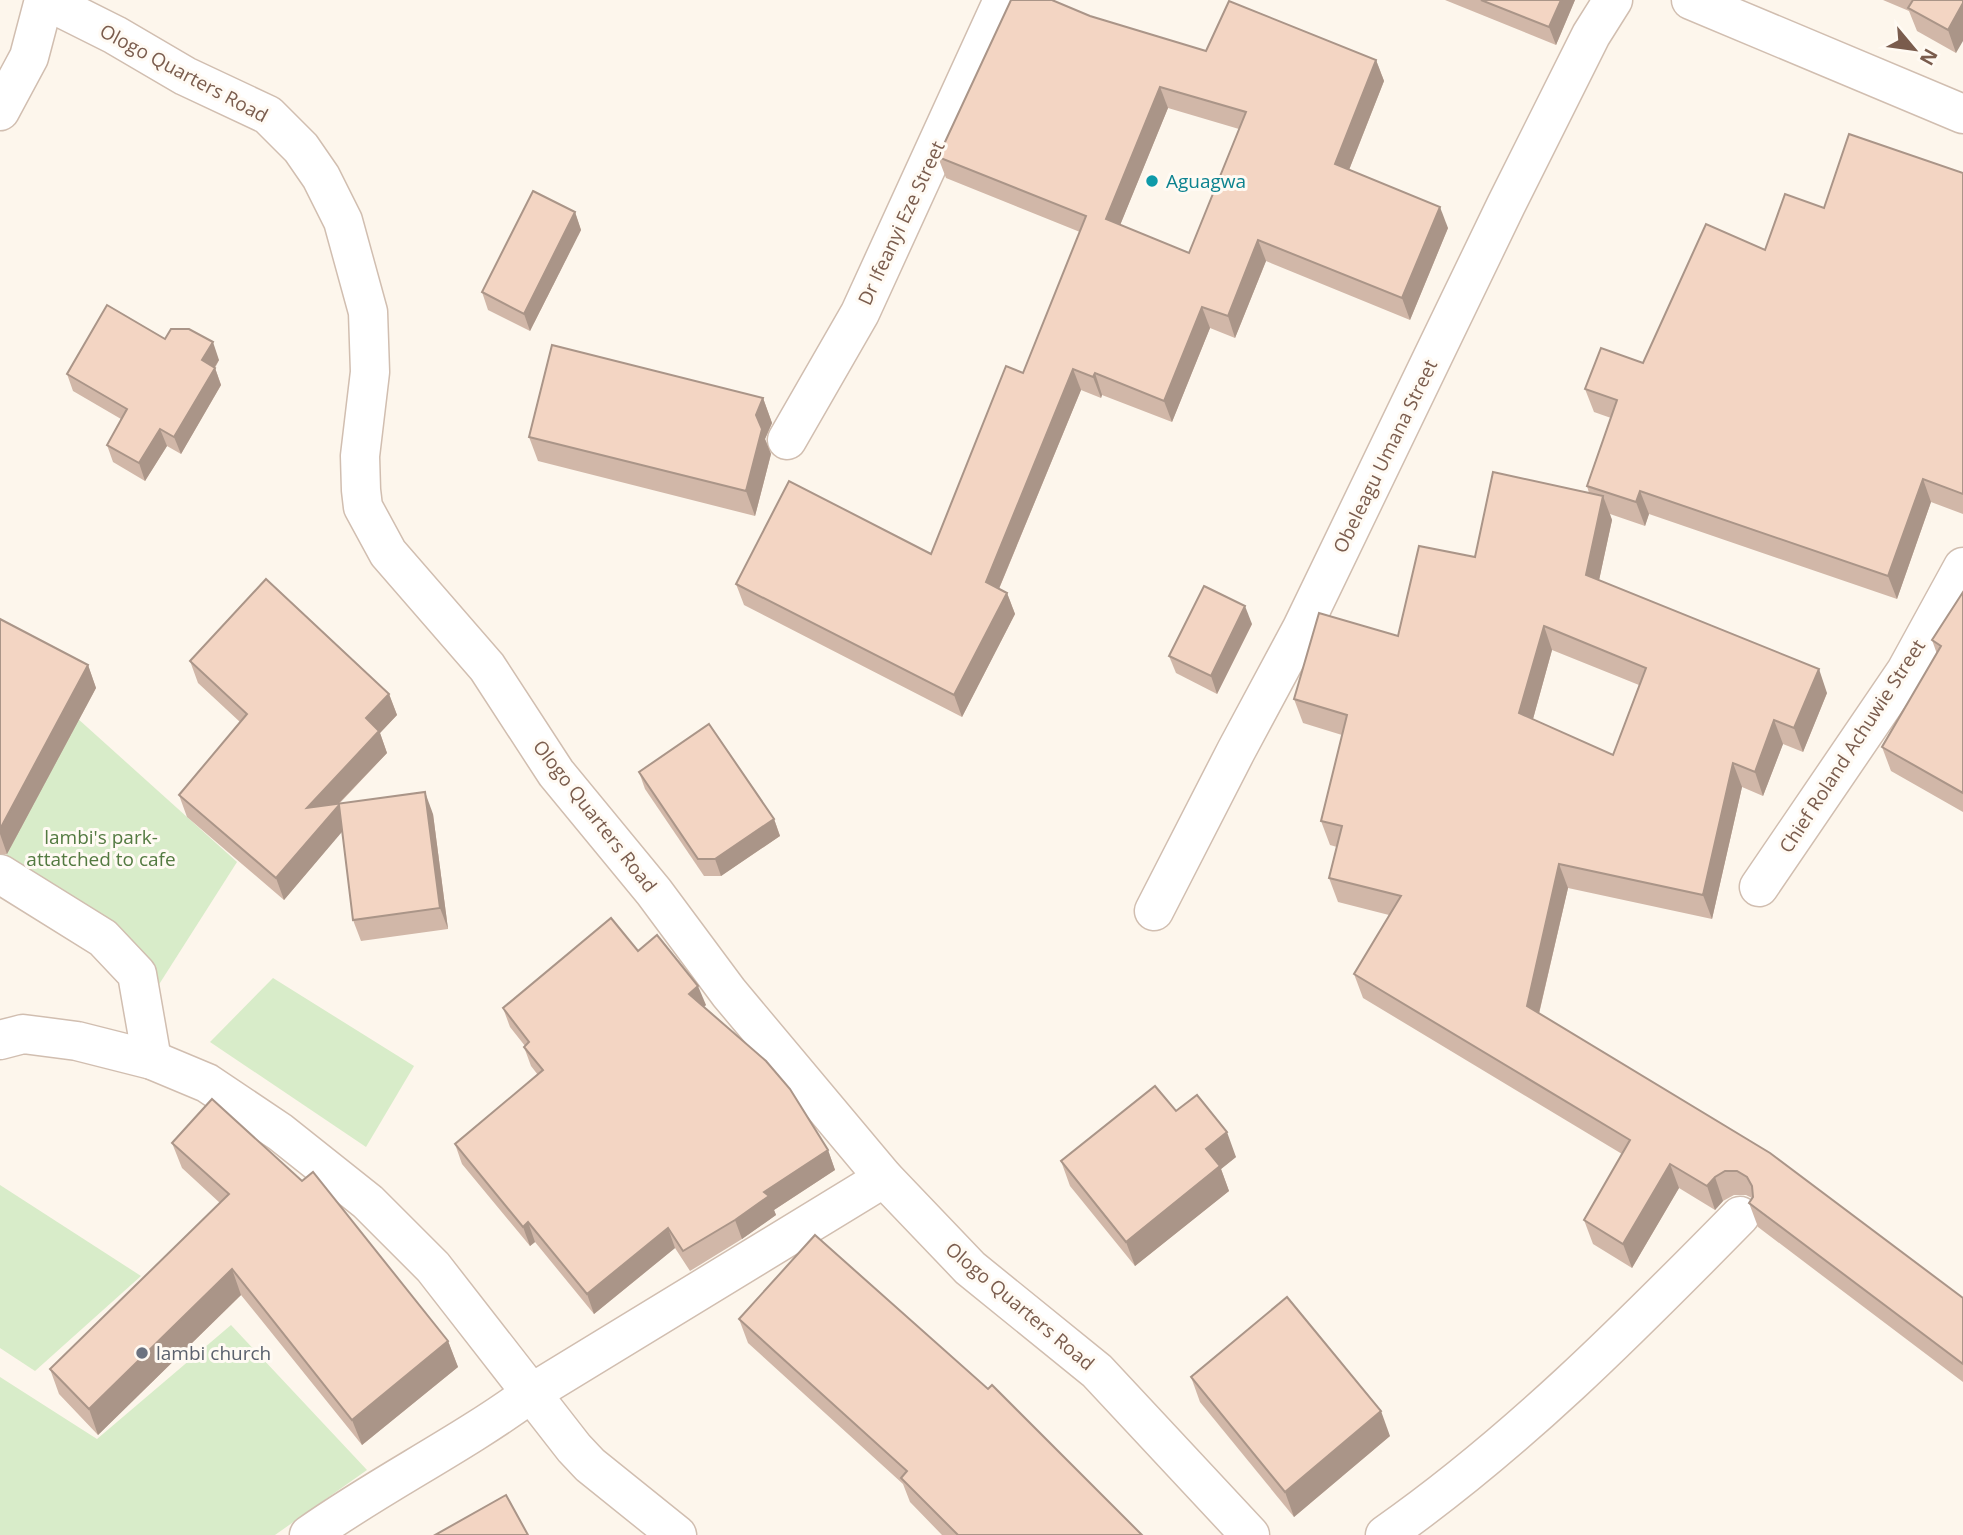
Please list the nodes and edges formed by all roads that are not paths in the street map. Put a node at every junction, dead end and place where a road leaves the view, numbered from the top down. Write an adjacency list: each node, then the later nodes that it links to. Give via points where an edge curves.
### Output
1 (45, 0): 5 (street, via 29,58); 14 (street, Ologo Quarters Road, via 268,116 301,148 343,221 368,312 370,372 360,456 361,490 363,507 388,553 487,667 556,773 729,993)
2 (1003, 0): 7 (street, Dr Ifeanyi Eze Street, via 860,313)
3 (1613, 0): 11 (street, Obeleagu Umana Street, via 1506,205 1302,628)
4 (1691, 0): 6 (street)
5 (0, 111)
6 (1963, 114)
7 (787, 440)
8 (1963, 567): 10 (street, Chief Roland Achuwie Street, via 1906,671)
9 (0, 874): 13 (street, via 103,938 138,974)
10 (1759, 887)
11 (1154, 911)
12 (0, 1040): 13 (street, via 23,1034 77,1041)
13 (152, 1060): 16 (street, via 207,1083 280,1132 368,1202 433,1267)
14 (884, 1178): 16 (street); 19 (street, Ologo Quarters Road, via 970,1268 1097,1371)
15 (1740, 1216): 20 (street, via 1545,1406)
16 (530, 1394): 17 (street); 18 (street, via 590,1465)
17 (309, 1535)
18 (677, 1535)
19 (1250, 1535)
20 (1385, 1535)

